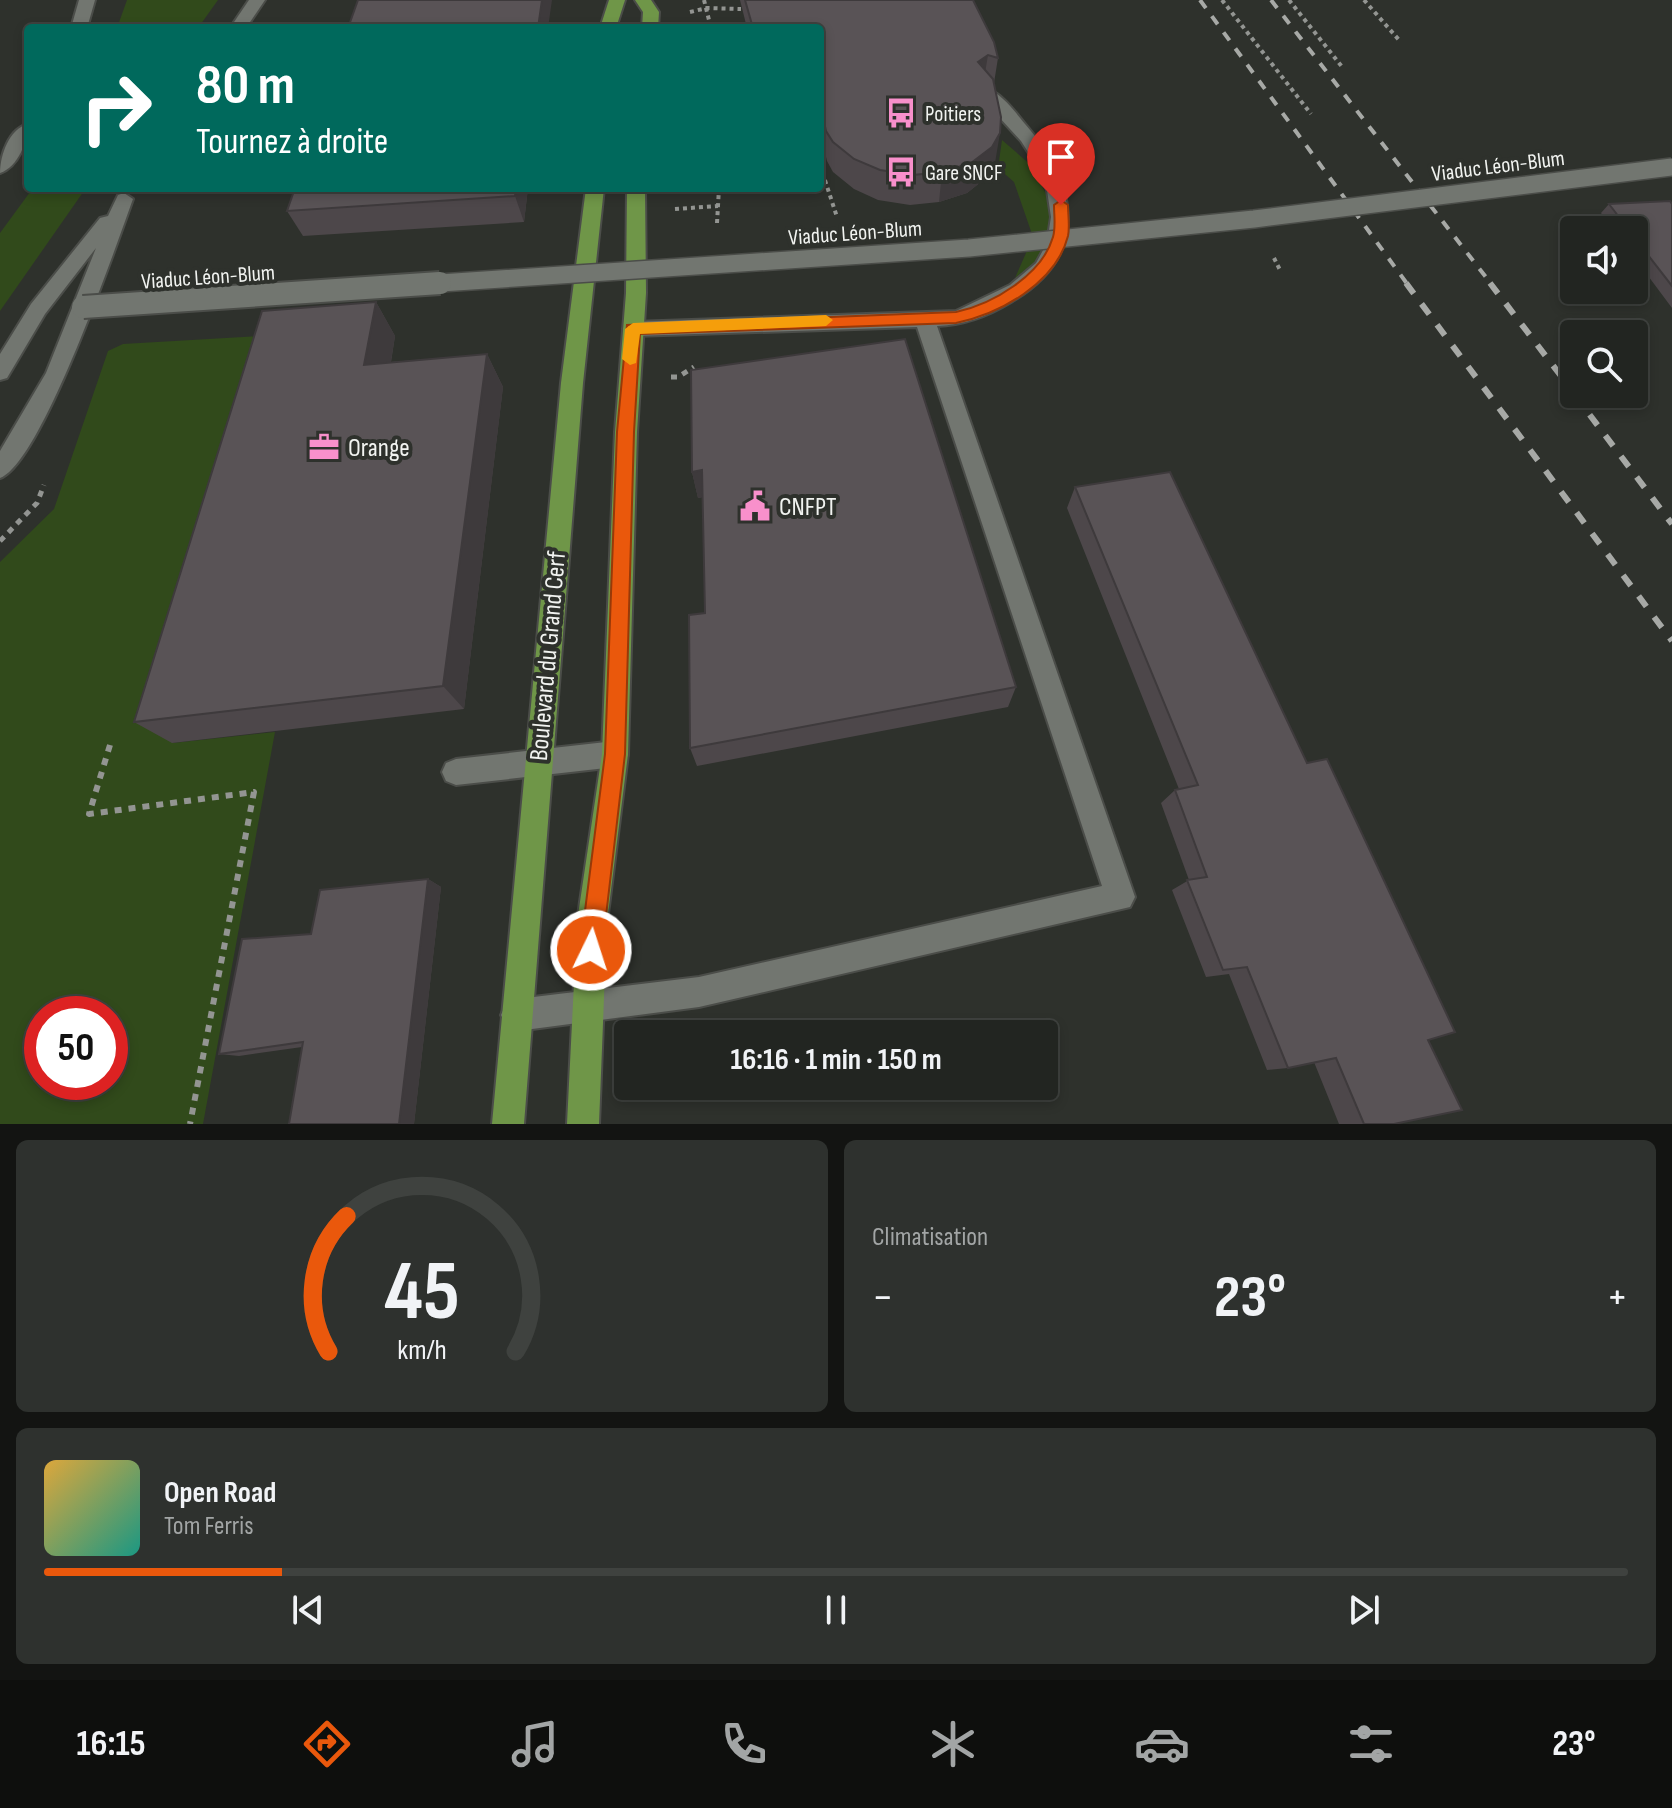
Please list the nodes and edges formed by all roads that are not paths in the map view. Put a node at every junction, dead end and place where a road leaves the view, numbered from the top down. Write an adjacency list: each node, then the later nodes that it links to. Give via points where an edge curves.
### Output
1 (87, 0): 5 (street)
2 (257, 0): 6 (street)
3 (617, 0): 7 (main road)
4 (643, 0): 8 (main road, via 651,12)
5 (80, 24)
6 (241, 24)
7 (609, 24)
8 (650, 24)
9 (985, 93): 18 (street, via 1048,167 1061,205 1061,235 1047,266 999,301 956,318)
10 (24, 134): 11 (street)
11 (0, 167)
12 (1672, 167): 16 (street, Viaduc Léon-Blum, bridge, via 969,248)
13 (595, 192): 23 (main road, Boulevard du Grand Cerf)
14 (636, 192): 19 (main road)
15 (128, 194): 16 (street); 17 (street)
16 (83, 307): 17 (street, Viaduc Léon-Blum); 21 (street, via 42,402)
17 (38, 309): 20 (street)
18 (924, 318): 19 (street); 25 (street, via 1120,897 699,992)
19 (633, 329): 22 (main road)
20 (0, 372)
21 (0, 469)
22 (615, 754): 23 (street); 25 (main road, via 592,922)
23 (537, 762): 24 (street); 26 (main road, Boulevard du Grand Cerf)
24 (456, 772)
25 (589, 1006): 26 (street); 28 (main road)
26 (517, 1015): 27 (main road, Boulevard du Grand Cerf)
27 (508, 1124)
28 (583, 1124)

